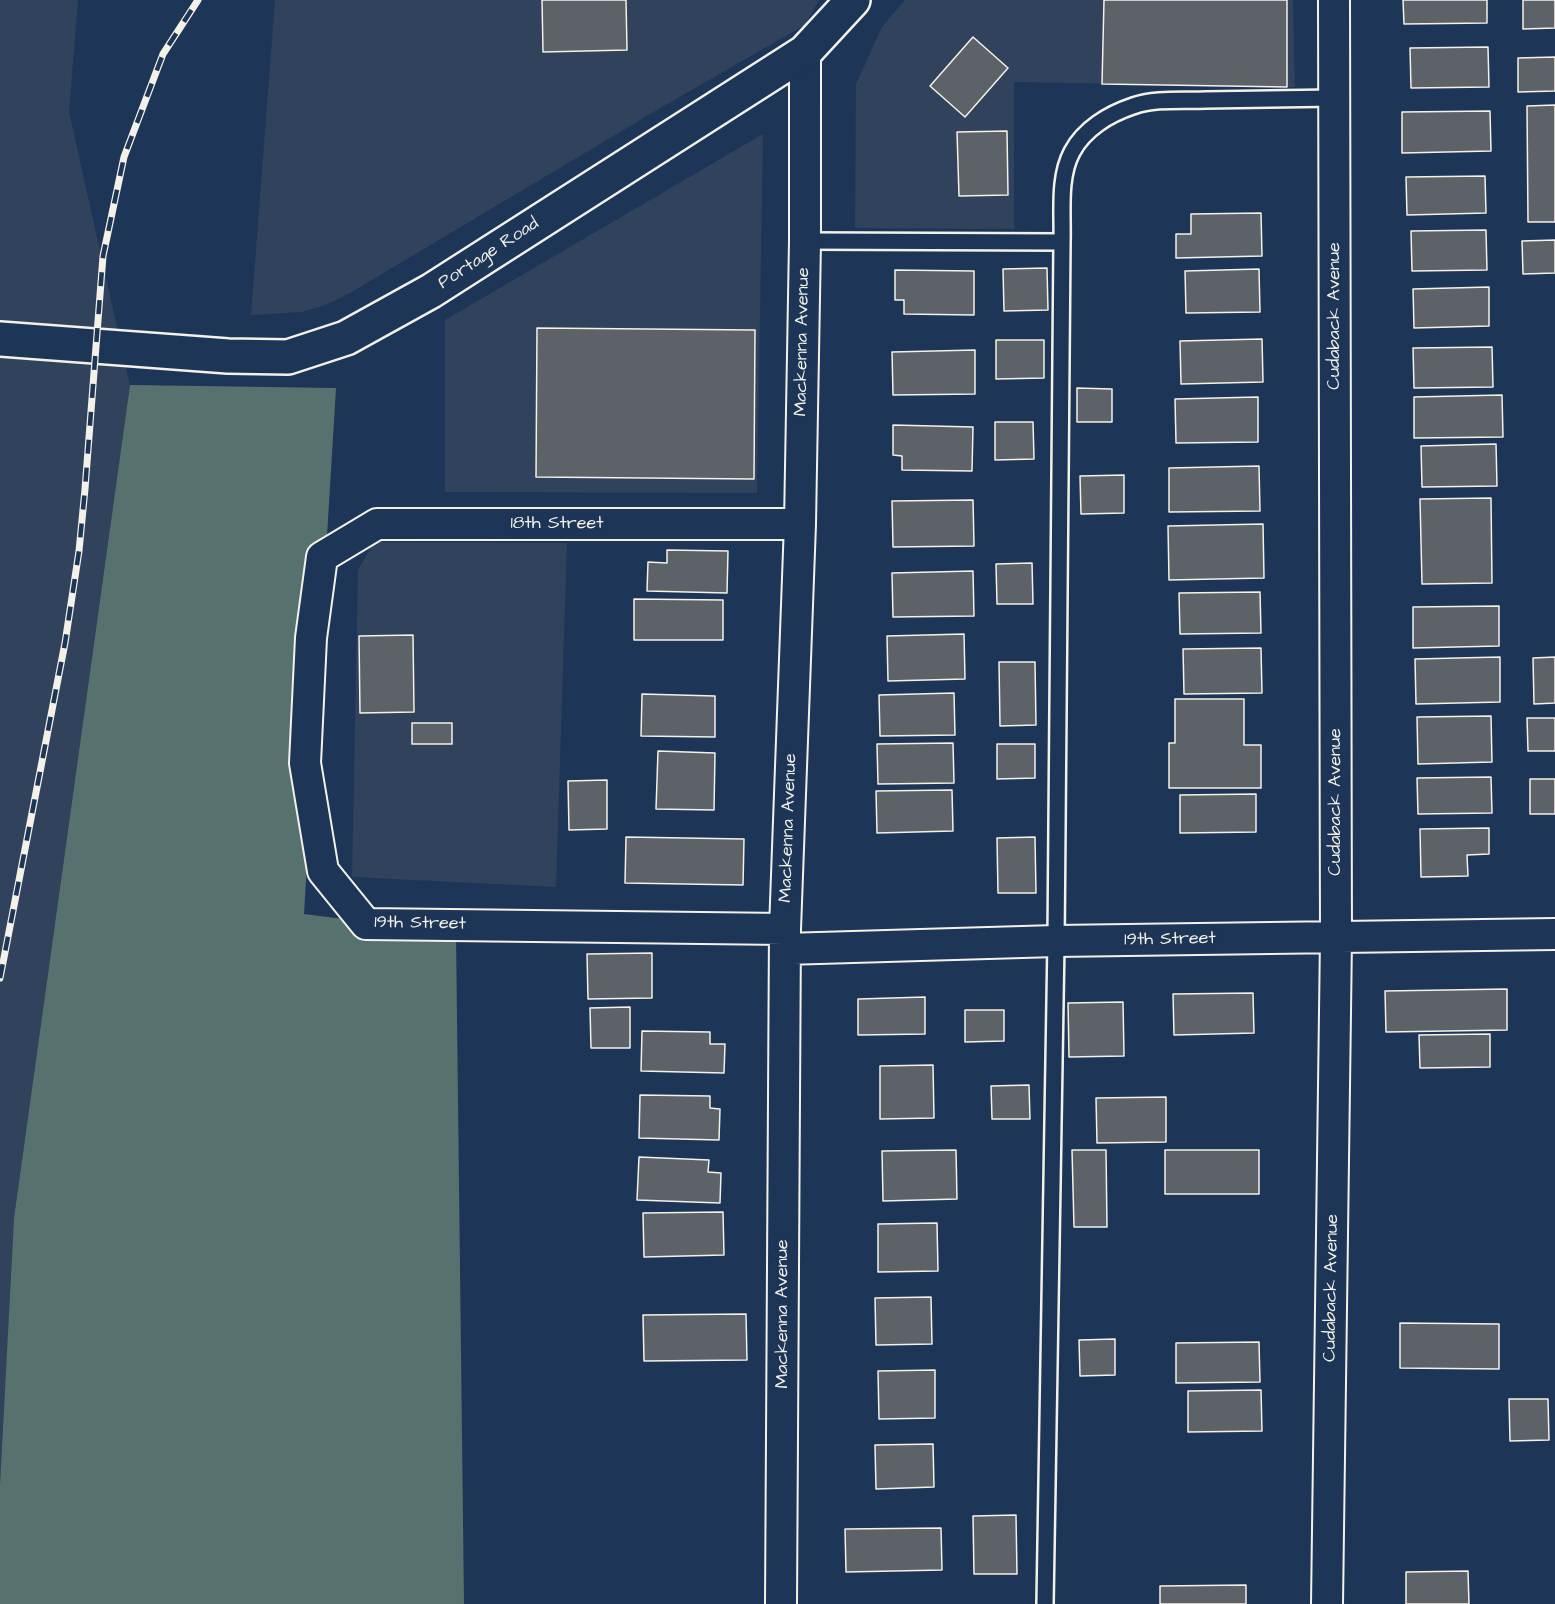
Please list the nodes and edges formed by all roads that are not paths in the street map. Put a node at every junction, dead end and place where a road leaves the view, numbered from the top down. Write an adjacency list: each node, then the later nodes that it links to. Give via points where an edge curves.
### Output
1 (853, 0): 3 (street, Portage Road)
2 (1334, 0): 4 (street, Cudaback Avenue)
3 (805, 52): 5 (street, Mackenna Avenue); 7 (street, Portage Road, via 431,291 346,339 288,357)
4 (1334, 98): 6 (lane, via 1163,101 1134,105 1111,116 1082,137 1066,166); 11 (street, Cudaback Avenue)
5 (805, 241): 6 (lane); 8 (street, Mackenna Avenue)
6 (1062, 242): 13 (lane)
7 (0, 339)
8 (800, 524): 9 (street, 18th Street, via 377,524); 12 (street, Mackenna Avenue)
9 (322, 557): 12 (street, 19th Street, via 311,638 305,763 323,871 366,924)
10 (1555, 934): 11 (street, 19th Street)
11 (1336, 938): 13 (street, 19th Street); 16 (street, Cudaback Avenue)
12 (785, 939): 13 (street, 19th Street); 14 (street, Mackenna Avenue)
13 (1056, 941): 15 (lane)
14 (782, 1604)
15 (1045, 1604)
16 (1328, 1604)

